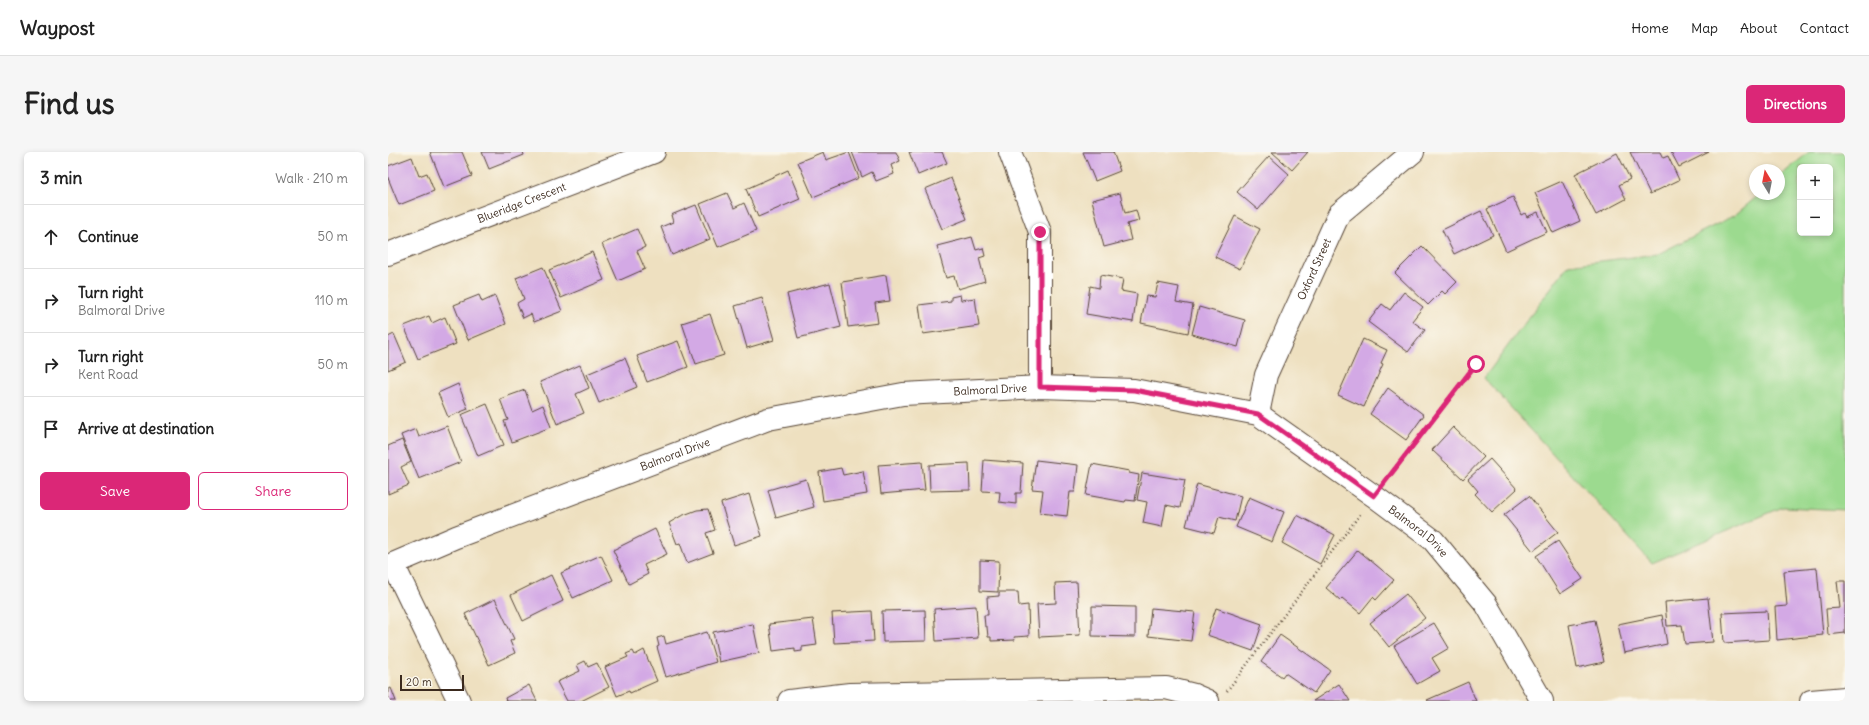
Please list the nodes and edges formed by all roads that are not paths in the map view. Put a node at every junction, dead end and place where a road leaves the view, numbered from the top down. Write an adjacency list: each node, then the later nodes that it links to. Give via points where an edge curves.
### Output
1 (654, 152): 4 (street, Blueridge Crescent)
2 (1010, 152): 5 (street, via 1040,232)
3 (1413, 152): 6 (street, Oxford Street, via 1339,214 1266,375)
4 (388, 254)
5 (1040, 387): 6 (street, Balmoral Drive, via 1134,390); 7 (street, Balmoral Drive, via 903,394 768,419 456,537)
6 (1258, 414): 12 (street, Balmoral Drive, via 1433,540 1486,604)
7 (391, 565): 10 (street)
8 (1216, 698): 11 (street, via 1166,688 850,694)
9 (1845, 698): 13 (street)
10 (459, 701)
11 (790, 701)
12 (1542, 701)
13 (1810, 701)

